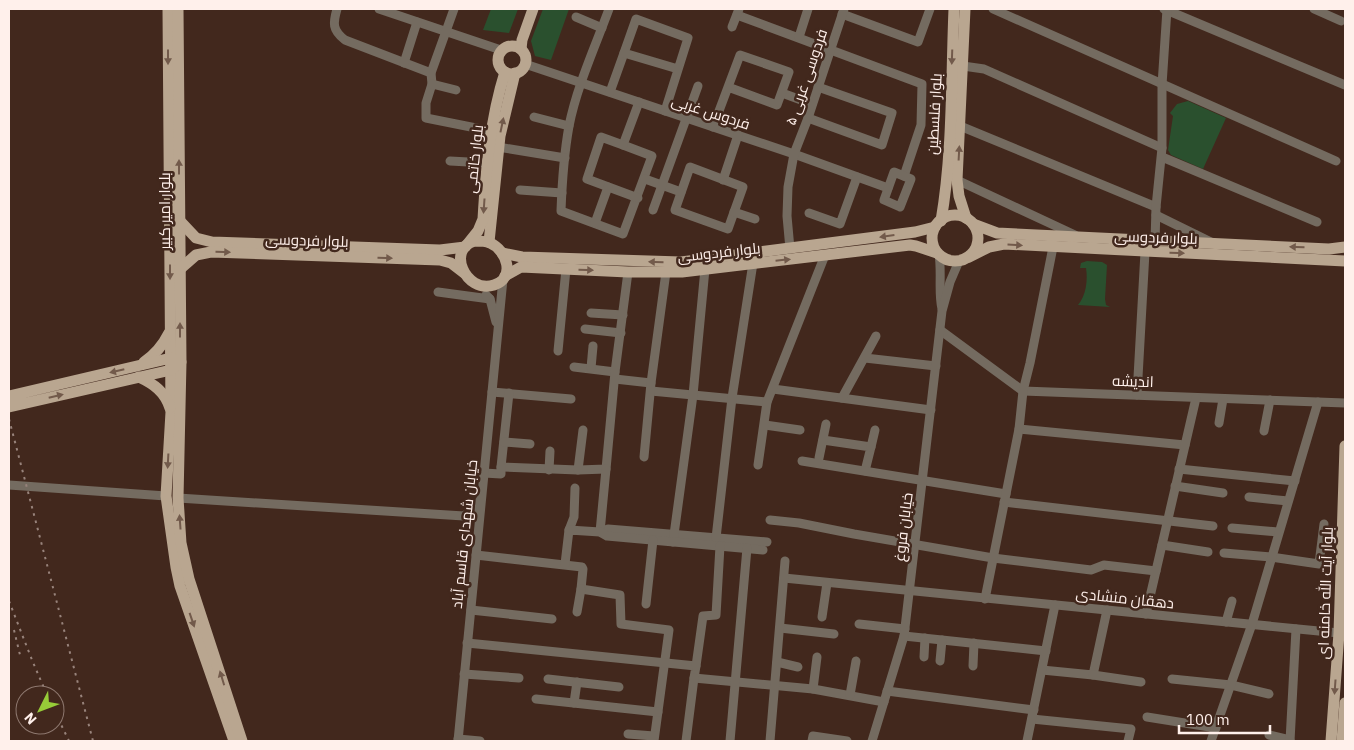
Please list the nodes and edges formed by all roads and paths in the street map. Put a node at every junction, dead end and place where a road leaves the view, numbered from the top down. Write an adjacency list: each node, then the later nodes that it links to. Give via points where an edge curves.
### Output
1 (168, 9): 44 (main road, بلوار امیر کبیر, one-way to 44)
2 (178, 9): 44 (main road, بلوار امیر کبیر)
3 (337, 9): 28 (street, via 334,22 340,36)
4 (379, 9): 20 (street)
5 (454, 9): 23 (street)
6 (525, 9): 25 (main road)
7 (533, 9): 25 (main road, via 522,40)
8 (609, 9): 22 (street)
9 (808, 9): 24 (street)
10 (930, 9): 16 (street, via 918,42)
11 (954, 9): 77 (main road, بلوار فلسطین, one-way to 77)
12 (965, 9): 30 (main road, بلوار فلسطین)
13 (993, 9): 36 (street)
14 (1166, 9): 36 (street); 37 (street)
15 (1314, 9): 19 (street)
16 (843, 11): 26 (street, فردوسی غربی ۵)
17 (738, 12): 21 (street); 24 (street)
18 (576, 17): 22 (street)
19 (1340, 21)
20 (417, 22): 23 (street); 28 (street)
21 (732, 27)
22 (602, 28): 34 (street)
23 (446, 32): 25 (street); 33 (street)
24 (799, 38): 26 (street)
25 (511, 49): 29 (main road, via 526,59); 32 (main road, via 498,60 499,66)
26 (830, 49): 39 (street, فردوسی غربی ۵); 64 (street, via 922,84 921,125)
27 (624, 53): 31 (street); 31 (street, via 636,19 688,38); 42 (street)
28 (404, 63): 33 (street)
29 (525, 64): 32 (main road, via 522,69); 34 (street, فردوس غربی)
30 (963, 66): 52 (main road, بلوار فلسطین); 58 (street, via 984,70)
31 (678, 70): 47 (street)
32 (510, 72): 54 (main road, بلوار خاتمی, via 498,96); 57 (main road, بلوار خاتمی, one-way to 32)
33 (432, 73): 35 (street)
34 (582, 83): 42 (street, فردوس غربی); 51 (street)
35 (432, 84): 41 (street); 54 (street, via 426,103 426,118)
36 (1162, 85): 58 (street); 62 (street)
37 (1345, 85)
38 (698, 86): 49 (street)
39 (818, 86): 46 (street, فردوسی غربی ۵); 50 (street, via 892,113 882,145)
40 (728, 88): 43 (street, via 777,104); 43 (street, via 740,55 789,72); 53 (street)
41 (456, 90)
42 (610, 92): 45 (street, فردوس غربی)
43 (782, 93): 46 (street)
44 (174, 100): 83 (main road, بلوار امیر کبیر, one-way to 44); 120 (main road, بلوار امیر کبیر, one-way to 120)
45 (639, 102): 47 (street, فردوس غربی); 56 (street)
46 (812, 104): 50 (street, فردوسی غربی ۵)
47 (665, 111): 49 (street, فردوس غربی)
48 (534, 117): 51 (street)
49 (686, 118): 53 (street, فردوس غربی); 69 (street)
50 (808, 118): 59 (street, فردوسی غربی ۵)
51 (570, 126): 60 (street)
52 (960, 126): 68 (main road, بلوار فلسطین, one-way to 52); 79 (street)
53 (713, 127): 55 (street, فردوس غربی)
54 (491, 131): 63 (main road, بلوار خاتمی)
55 (738, 135): 59 (street, فردوس غربی); 67 (street)
56 (623, 144): 66 (street, via 652,156); 70 (street, via 601,137 587,180)
57 (498, 147): 60 (street); 91 (main road, بلوار خاتمی)
58 (1162, 152): 79 (street); 85 (street)
59 (794, 154): 65 (street, فردوس غربی); 99 (street, فردوسی غربی ۵, via 788,187)
60 (565, 158): 74 (street)
61 (450, 161): 63 (street)
62 (1336, 161)
63 (487, 163): 94 (main road, بلوار خاتمی, one-way to 94, via 483,219)
64 (904, 176): 71 (street, via 894,172); 71 (street, via 911,179 900,207 884,200)
65 (857, 177): 71 (street, فردوس غربی); 81 (street, via 840,224)
66 (645, 179): 69 (street); 76 (street)
67 (723, 180): 73 (street, via 690,167); 80 (street, via 743,187)
68 (957, 180): 75 (main road, بلوار فلسطین); 90 (street)
69 (662, 184): 73 (street); 78 (street)
70 (608, 187): 76 (street); 86 (street)
71 (888, 188)
72 (520, 190): 74 (street)
73 (681, 192): 80 (street, via 675,210 728,229)
74 (562, 193): 86 (street, via 561,211)
75 (959, 196): 77 (main road, via 953,202); 84 (main road, بلوار فلسطین)
76 (638, 198): 86 (street, via 624,234)
77 (944, 200): 87 (main road, بلوار فلسطین)
78 (652, 210)
79 (1156, 211): 92 (street); 93 (street)
80 (734, 212): 82 (street)
81 (809, 213)
82 (755, 218)
83 (180, 221): 94 (main road, بلوار فردوسی, via 196,238 212,242 440,250); 107 (main road, بلوار امیر کبیر)
84 (970, 221): 87 (main road, via 949,216); 88 (main road, بلوار فردوسی); 104 (main road, via 978,232 978,242 975,250)
85 (1317, 222)
86 (595, 223)
87 (938, 224): 89 (main road, بلوار فردوسی); 102 (main road, via 933,236 933,245)
88 (991, 231): 90 (main road, بلوار فردوسی); 96 (main road, via 987,239)
89 (910, 233): 95 (main road, via 914,239); 99 (main road, بلوار فردوسی, one-way to 99)
90 (1082, 238): 92 (main road, بلوار فردوسی)
91 (489, 242): 94 (main road, via 475,241); 101 (main road)
92 (1155, 242): 93 (main road, بلوار فردوسی)
93 (1215, 244): 98 (main road, بلوار فردوسی, one-way to 93)
94 (466, 246): 112 (main road, via 461,258)
95 (910, 246): 102 (main road, بلوار فردوسی); 103 (main road, بلوار فردوسی)
96 (989, 247): 97 (main road, بلوار فردوسی, one-way to 97, via 1004,244); 104 (main road, بلوار فردوسی)
97 (1053, 247): 100 (main road, بلوار فردوسی); 137 (street)
98 (1345, 247)
99 (790, 249): 101 (main road, بلوار فردوسی, one-way to 101, via 681,262 522,257)
100 (1145, 252): 105 (main road, بلوار فردوسی, one-way to 105); 141 (street)
101 (502, 253): 113 (main road, via 507,269)
102 (938, 253): 104 (main road, via 944,258); 117 (street, خیابان فروغ)
103 (825, 255): 106 (main road, بلوار فردوسی, one-way to 103); 136 (street)
104 (964, 259): 117 (street, خیابان فروغ, via 950,282)
105 (1345, 261)
106 (753, 263): 109 (main road, بلوار فردوسی); 143 (street)
107 (180, 269): 112 (main road, بلوار فردوسی, one-way to 112, via 196,256 212,252 440,260 451,263); 129 (main road, بلوار امیر کبیر, one-way to 107)
108 (566, 269): 110 (main road, بلوار فردوسی, one-way to 110); 113 (main road, بلوار فردوسی, via 521,267); 127 (street)
109 (705, 269): 111 (main road, بلوار فردوسی); 140 (street)
110 (628, 272): 111 (main road, بلوار فردوسی); 119 (street)
111 (666, 272): 135 (street)
112 (464, 273): 114 (main road)
113 (504, 277): 114 (main road, via 492,286); 121 (street, خیابان شهدای قاسم آباد)
114 (476, 284): 116 (street)
115 (438, 292): 116 (street)
116 (490, 299): 121 (street)
117 (942, 311): 123 (street, خیابان فروغ)
118 (591, 313): 119 (street)
119 (623, 315): 124 (street)
120 (171, 329): 129 (main road, بلوار امیر کبیر); 133 (main road, via 164,344)
121 (498, 329): 138 (street, خیابان شهدای قاسم آباد)
122 (585, 329): 124 (street)
123 (940, 330): 130 (street, خیابان فروغ); 137 (street)
124 (621, 333): 134 (street)
125 (876, 336): 128 (street)
126 (592, 346): 132 (street)
127 (558, 351)
128 (864, 358): 130 (street); 144 (street)
129 (174, 363): 133 (main road); 154 (main road, بلوار امیر کبیر)
130 (936, 366): 153 (street, خیابان فروغ)
131 (574, 367): 132 (street)
132 (591, 368): 134 (street)
133 (138, 372): 142 (main road, one-way to 142); 152 (main road, one-way to 133); 154 (main road, via 160,390)
134 (615, 375): 135 (street); 175 (street)
135 (651, 387): 140 (street); 170 (street)
136 (773, 388): 144 (street); 149 (street)
137 (1023, 391): 141 (street, اندیشه); 158 (street)
138 (492, 392): 139 (street); 180 (street, خیابان شهدای قاسم آباد)
139 (509, 393): 146 (street); 164 (street)
140 (693, 395): 143 (street); 203 (street)
141 (1137, 395): 145 (street, اندیشه)
142 (9, 396)
143 (732, 398): 149 (street); 205 (street)
144 (842, 398): 153 (street)
145 (1196, 398): 147 (street, اندیشه); 166 (street)
146 (572, 399)
147 (1223, 399): 148 (street, اندیشه); 155 (street)
148 (1270, 400): 150 (street, اندیشه); 162 (street)
149 (768, 402): 157 (street)
150 (1318, 402): 151 (street, اندیشه); 182 (street)
151 (1345, 403)
152 (9, 407)
153 (930, 410): 181 (street, خیابان فروغ)
154 (176, 413): 187 (main road, one-way to 187); 189 (main road)
155 (1218, 423)
156 (826, 424): 163 (street)
157 (765, 425): 160 (street); 173 (street)
158 (1019, 429): 166 (street); 191 (street)
159 (583, 430): 178 (street)
160 (800, 430)
161 (875, 430): 168 (street)
162 (1264, 431)
163 (823, 440): 168 (street); 171 (street)
164 (504, 442): 165 (street); 174 (street)
165 (530, 444)
166 (1185, 445): 176 (street)
167 (1345, 446): 238 (main road, بلوار آیت الله خامنه ای)
168 (871, 447): 179 (street)
169 (550, 451): 177 (street)
170 (644, 457)
171 (819, 458)
172 (802, 461): 179 (street)
173 (758, 464)
174 (501, 468): 177 (street); 180 (street, via 501,474)
175 (606, 469): 178 (street); 200 (street)
176 (1180, 469): 182 (street); 184 (street)
177 (549, 470): 178 (street)
178 (578, 470)
179 (865, 471): 181 (street)
180 (484, 472): 190 (street, خیابان شهدای قاسم آباد)
181 (922, 480): 191 (street); 207 (street, خیابان فروغ)
182 (1295, 481): 192 (street)
183 (9, 485): 187 (street)
184 (1175, 486): 186 (street); 195 (street)
185 (576, 488): 199 (street, via 574,517)
186 (1223, 492)
187 (166, 496): 283 (main road, one-way to 283, via 180,586)
188 (1249, 497): 192 (street)
189 (178, 498): 193 (street); 284 (main road, one-way to 189, via 189,579 181,543)
190 (482, 498): 193 (street); 202 (street, خیابان شهدای قاسم آباد)
191 (1005, 498): 195 (street); 214 (street)
192 (1288, 501): 201 (street)
193 (464, 516): 202 (street, via 476,527)
194 (770, 520): 207 (street)
195 (1167, 521): 197 (street); 208 (street)
196 (1324, 524): 213 (street, via 1320,564)
197 (1213, 526)
198 (1232, 528): 201 (street)
199 (569, 530): 200 (street); 216 (street)
200 (600, 532): 203 (street, via 608,529); 204 (street, via 608,536)
201 (1278, 532): 213 (street)
202 (478, 535): 212 (street, خیابان شهدای قاسم آباد)
203 (673, 538): 204 (street); 205 (street)
204 (653, 540): 224 (street)
205 (718, 542): 206 (street); 251 (street, via 716,615 703,616)
206 (732, 543): 209 (street); 209 (street, via 765,546)
207 (915, 544): 214 (street); 221 (street, خیابان فروغ)
208 (1162, 545): 210 (street); 217 (street)
209 (746, 548): 261 (street)
210 (1208, 552)
211 (1224, 553): 213 (street)
212 (476, 555): 216 (street); 226 (street, خیابان شهدای قاسم آباد)
213 (1271, 557): 234 (street)
214 (993, 558): 217 (street, via 1091,570 1104,565); 222 (street)
215 (785, 561): 218 (street)
216 (565, 564): 220 (street, via 583,567)
217 (1156, 571): 229 (street)
218 (784, 578): 219 (street, دهقان منشادی); 235 (street)
219 (827, 583): 221 (street, دهقان منشادی); 230 (street)
220 (580, 589): 228 (street); 249 (street, via 620,594 622,624 669,630)
221 (909, 591): 222 (street, دهقان منشادی); 237 (street, خیابان فروغ)
222 (985, 599): 225 (street, دهقان منشادی)
223 (1232, 601): 232 (street)
224 (646, 604)
225 (1055, 605): 227 (street, دهقان منشادی); 244 (street)
226 (471, 610): 231 (street); 242 (street, خیابان شهدای قاسم آباد)
227 (1107, 610): 229 (street, دهقان منشادی); 256 (street)
228 (577, 612)
229 (1146, 614): 232 (street, دهقان منشادی)
230 (822, 617)
231 (552, 619)
232 (1226, 622): 234 (street, دهقان منشادی)
233 (859, 624): 237 (street)
234 (1252, 624): 236 (street, دهقان منشادی); 265 (street)
235 (780, 628): 239 (street); 250 (street)
236 (1296, 629): 238 (street, دهقان منشادی); 296 (street)
237 (904, 632): 240 (street); 268 (street, خیابان فروغ)
238 (1339, 633): 297 (main road, بلوار آیت الله خامنه ای, one-way to 297)
239 (834, 634)
240 (925, 638): 241 (street); 246 (street)
241 (942, 640): 243 (street); 248 (street)
242 (467, 643): 249 (street); 255 (street, خیابان شهدای قاسم آباد)
243 (974, 643): 244 (street); 252 (street)
244 (1046, 651): 254 (street)
245 (817, 657): 267 (street)
246 (924, 657)
247 (856, 661): 270 (street)
248 (940, 661)
249 (664, 662): 251 (street); 275 (street)
250 (777, 662): 253 (street); 264 (street)
251 (696, 666): 258 (street)
252 (974, 666)
253 (798, 667)
254 (1042, 670): 256 (street); 276 (street)
255 (464, 674): 257 (street); 282 (street, خیابان شهدای قاسم آباد)
256 (1093, 676): 263 (street)
257 (519, 678)
258 (694, 678): 261 (street); 286 (street)
259 (548, 679): 262 (street)
260 (1172, 680): 265 (street)
261 (734, 681): 264 (street); 287 (street)
262 (577, 682): 266 (street); 273 (street)
263 (1141, 682)
264 (776, 685): 267 (street); 288 (street)
265 (1231, 685): 269 (street); 278 (street)
266 (619, 687)
267 (813, 689): 270 (street)
268 (887, 691): 272 (street, خیابان فروغ); 276 (street)
269 (1269, 694)
270 (850, 695): 272 (street)
271 (536, 699): 273 (street)
272 (884, 702): 291 (street, خیابان فروغ)
273 (574, 703): 275 (street)
274 (1345, 703): 298 (main road)
275 (658, 712): 281 (street)
276 (1033, 715): 292 (street); 294 (street, via 1131,729)
277 (1147, 717): 278 (street)
278 (1216, 728): 295 (street)
279 (628, 734): 281 (street)
280 (1269, 735): 296 (street)
281 (654, 739)
282 (458, 740): 285 (street)
283 (234, 741)
284 (242, 741)
285 (480, 741)
286 (686, 741)
287 (730, 741)
288 (770, 741)
289 (812, 741): 290 (street, via 813,736)
290 (847, 741)
291 (872, 741)
292 (1027, 741): 293 (street)
293 (1032, 741)
294 (1131, 741)
295 (1211, 741)
296 (1290, 741)
297 (1331, 741)
298 (1342, 741)

